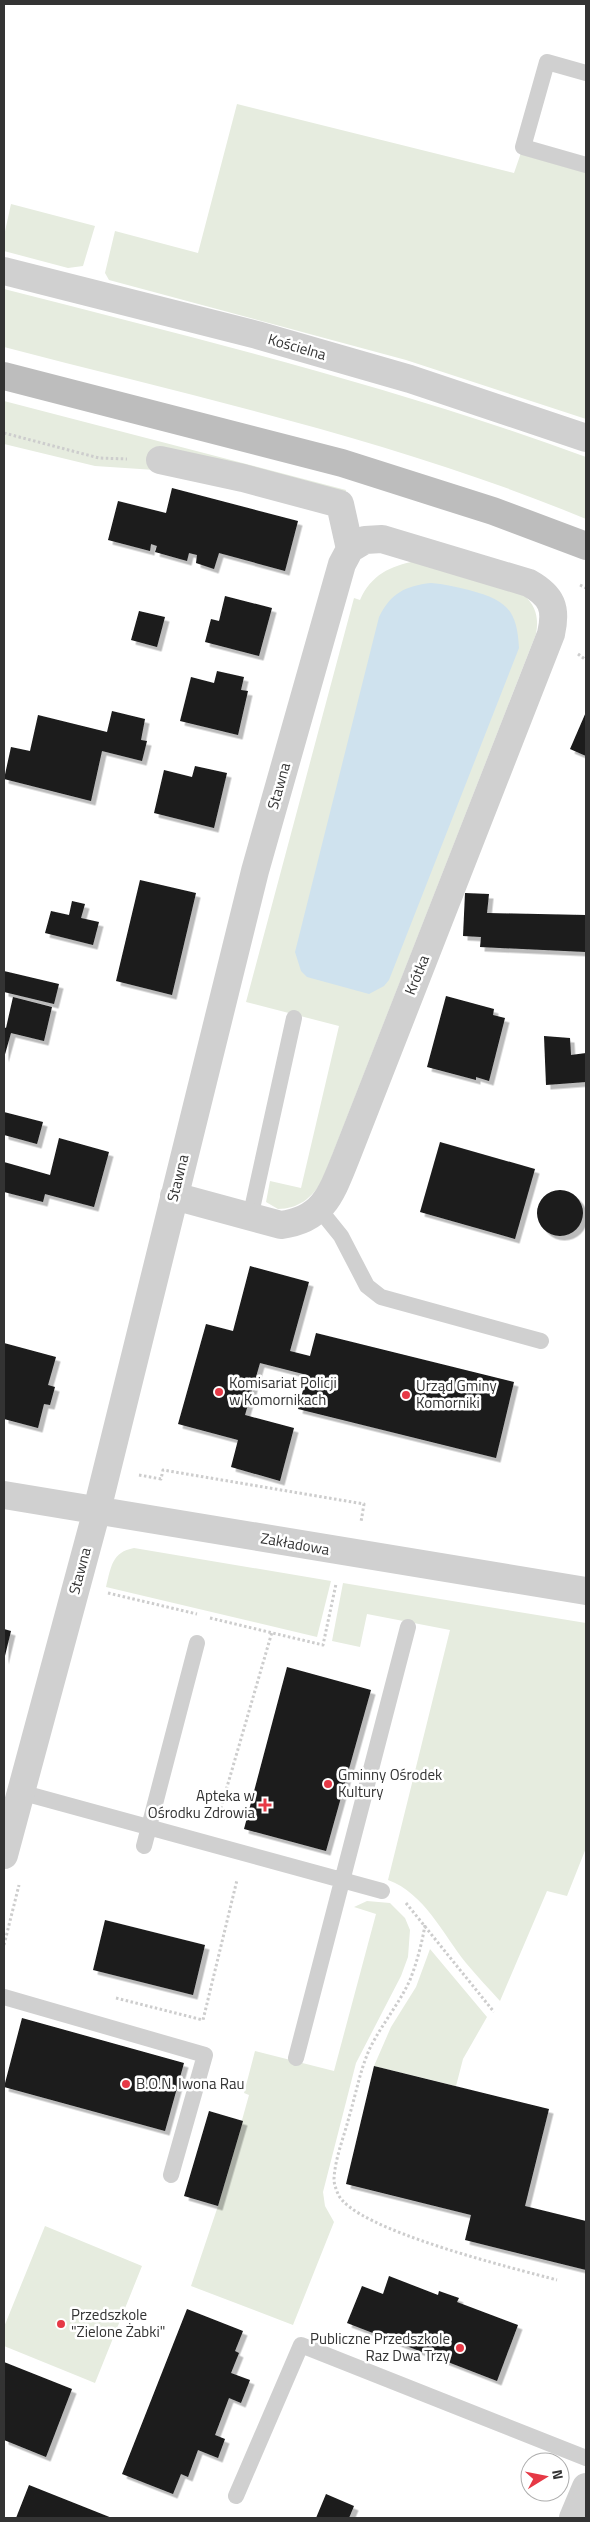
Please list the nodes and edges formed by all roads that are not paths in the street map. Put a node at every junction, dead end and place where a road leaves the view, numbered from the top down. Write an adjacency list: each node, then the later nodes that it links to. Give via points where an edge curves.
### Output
1 (586, 73): 2 (lane, via 547,62 523,147)
2 (586, 166)
3 (4, 271): 5 (street, Kościelna, via 257,335 410,379)
4 (4, 376): 7 (main road, via 342,463 494,511)
5 (586, 438)
6 (160, 460): 8 (street, via 340,504)
7 (586, 546)
8 (350, 549): 10 (street, Stawna, via 342,564 255,871); 11 (street, Krótka, via 365,540 382,539 529,582 546,594 554,613 551,634 337,1182)
9 (294, 1018): 12 (lane)
10 (174, 1196): 12 (street); 15 (street, Stawna)
11 (320, 1210): 12 (street, via 296,1223 281,1225); 13 (lane, via 341,1236 367,1286 381,1297)
12 (250, 1218)
13 (541, 1341)
14 (4, 1495): 15 (street, Zakładowa)
15 (97, 1510): 16 (street, Zakładowa); 19 (street, Stawna)
16 (586, 1591)
17 (408, 1627): 23 (lane)
18 (197, 1643): 20 (lane)
19 (20, 1792): 20 (lane); 22 (street, Stawna)
20 (148, 1829): 21 (lane); 23 (lane)
21 (144, 1846)
22 (4, 1855)
23 (341, 1882): 24 (lane); 26 (lane)
24 (382, 1891)
25 (4, 1997): 27 (lane, via 204,2055)
26 (296, 2058)
27 (171, 2175)
28 (586, 2458): 30 (lane, via 301,2345)
29 (586, 2487): 31 (street)
30 (236, 2496)
31 (573, 2518)

